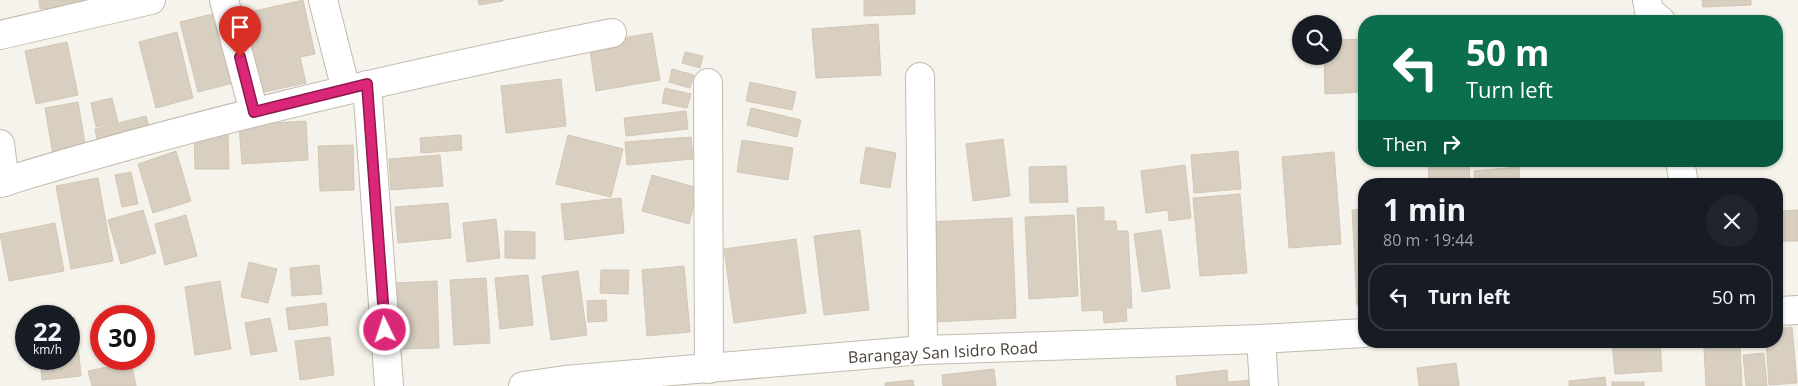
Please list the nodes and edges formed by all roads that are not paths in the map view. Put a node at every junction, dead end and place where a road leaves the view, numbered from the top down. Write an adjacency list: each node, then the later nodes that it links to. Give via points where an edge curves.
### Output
1 (151, 0): 7 (street)
2 (224, 0): 11 (street)
3 (323, 0): 10 (street)
4 (1647, 0): 5 (street, via 1648,11)
5 (1653, 15)
6 (612, 33): 10 (street)
7 (0, 35)
8 (920, 77): 18 (street)
9 (708, 83): 19 (street)
10 (356, 87): 11 (street); 21 (street)
11 (254, 112): 13 (street)
12 (0, 144): 13 (street)
13 (3, 182)
14 (1798, 310): 15 (street)
15 (1783, 311)
16 (1358, 332): 17 (street, Barangay San Isidro Road)
17 (1261, 339): 18 (street, Barangay San Isidro Road); 23 (street)
18 (923, 350): 19 (street, Barangay San Isidro Road)
19 (709, 369): 20 (street, Barangay San Isidro Road)
20 (565, 383): 22 (street, Barangay San Isidro Road)
21 (389, 386)
22 (523, 386)
23 (1264, 386)

